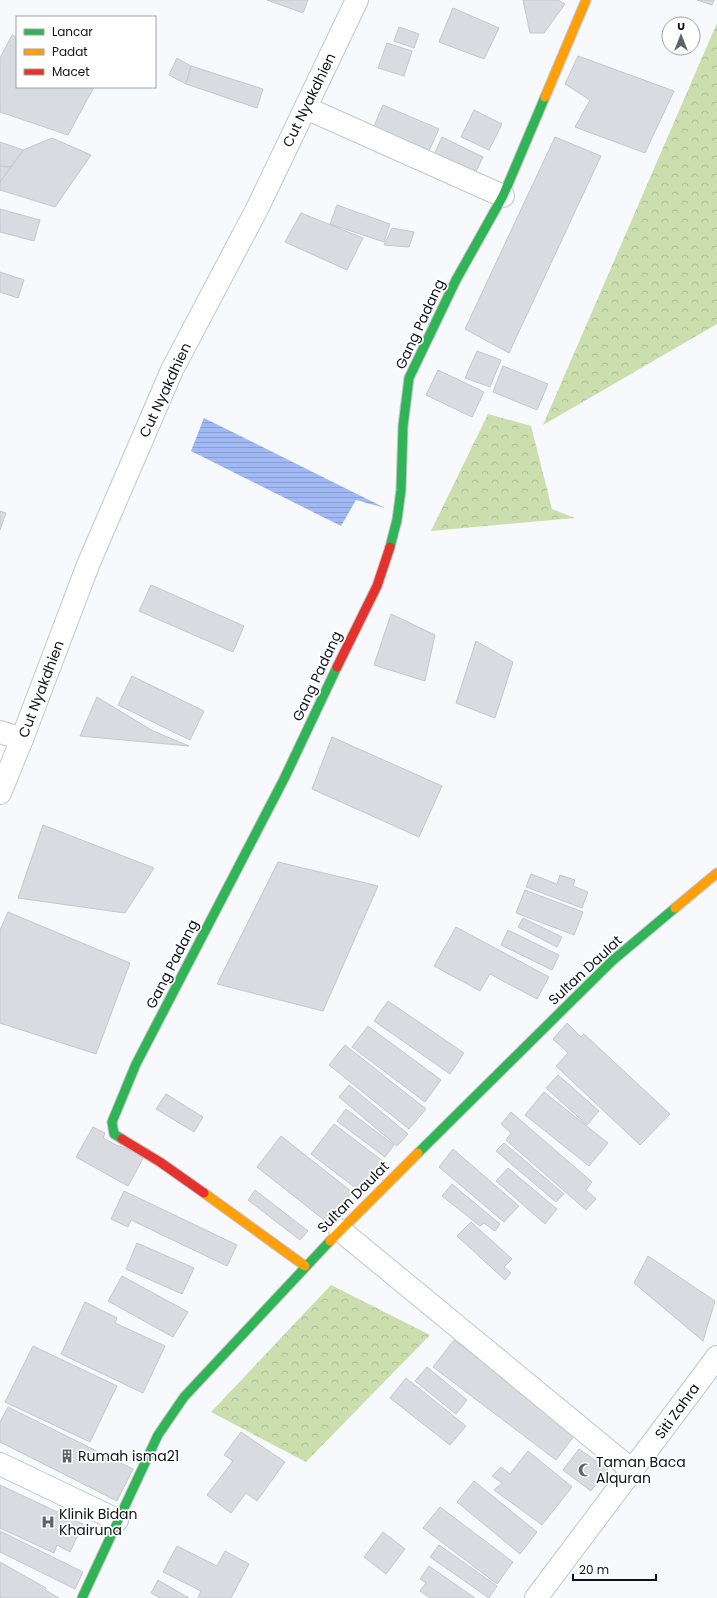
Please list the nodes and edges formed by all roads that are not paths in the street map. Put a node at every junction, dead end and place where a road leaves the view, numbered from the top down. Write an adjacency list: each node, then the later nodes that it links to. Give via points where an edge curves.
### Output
1 (357, 0): 3 (street, Cut Nyakdhien)
2 (586, 0): 4 (street, Gang Padang)
3 (306, 108): 4 (street); 6 (street, Cut Nyakdhien, via 257,209 172,370 88,566)
4 (502, 196): 10 (street, Gang Padang, via 456,280 410,378 403,426 398,513 390,549 377,586 284,779 136,1064 112,1122 114,1134 160,1162)
5 (0, 732): 6 (street)
6 (22, 740): 7 (street, Cut Nyakdhien)
7 (0, 792)
8 (717, 872): 9 (street, Sultan Daulat, via 612,961)
9 (340, 1230): 10 (street, Sultan Daulat); 13 (street)
10 (305, 1266): 14 (street, Sultan Daulat, via 184,1397 158,1435)
11 (717, 1357): 13 (street, Siti Zahra)
12 (0, 1464): 14 (street)
13 (633, 1471): 16 (street, Siti Zahra)
14 (117, 1520): 15 (street, Sultan Daulat)
15 (82, 1598)
16 (536, 1598)

